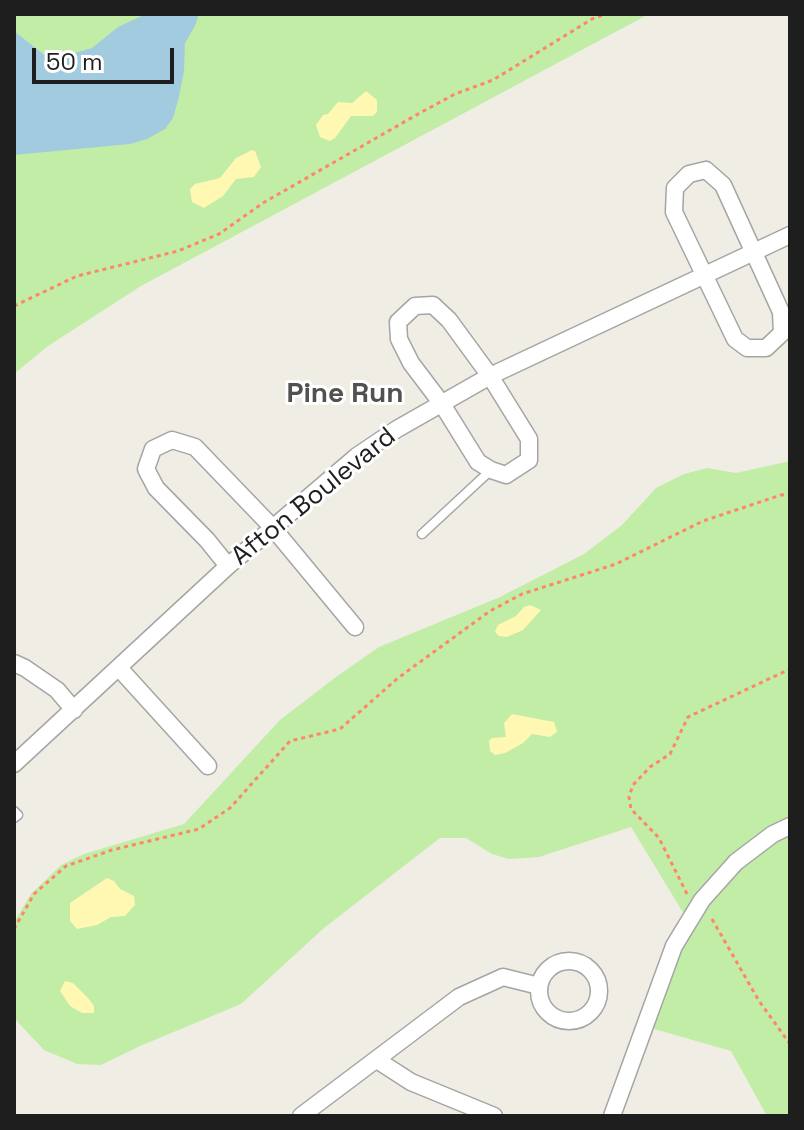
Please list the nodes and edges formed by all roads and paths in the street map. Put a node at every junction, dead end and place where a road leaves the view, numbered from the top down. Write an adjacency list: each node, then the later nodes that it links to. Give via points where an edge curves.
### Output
1 (606, 14): 5 (path, via 493,80 418,114 219,234 151,259 77,276)
2 (790, 235): 3 (street, Afton Boulevard)
3 (753, 253): 4 (street, Afton Boulevard); 4 (street, via 781,312 782,333 766,348 747,348 735,339); 4 (street, via 723,185 706,170 689,174 675,188 674,212)
4 (705, 276): 6 (street, Afton Boulevard)
5 (14, 306)
6 (490, 376): 7 (street, Afton Boulevard); 7 (street, via 433,305 415,306 398,322 399,339); 8 (street, via 529,439 529,460 506,475)
7 (442, 404): 8 (street, via 478,462); 10 (street, Afton Boulevard, via 357,456)
8 (491, 470): 11 (lane)
9 (790, 494): 24 (path, via 703,521 616,564 522,594 490,611 398,678 340,729 290,741 230,808 199,829 66,866 34,894)
10 (273, 528): 12 (street, Afton Boulevard); 12 (street, via 195,447 172,440 153,449 146,469 156,488); 13 (street)
11 (422, 534)
12 (228, 566): 15 (street, Afton Boulevard)
13 (355, 627)
14 (14, 663): 17 (street, via 57,690)
15 (119, 668): 17 (street, Afton Boulevard); 19 (street)
16 (790, 669): 23 (path, via 688,717 670,754 633,785 631,809 652,828 684,892)
17 (74, 710): 18 (street, Afton Boulevard)
18 (14, 764)
19 (208, 766)
20 (14, 811): 21 (lane)
21 (14, 818)
22 (790, 826): 23 (street, via 736,862)
23 (699, 906): 26 (path); 30 (street, via 674,946)
24 (14, 929)
25 (539, 986): 27 (street, via 503,977 459,997)
26 (790, 1044)
27 (377, 1060): 28 (street); 29 (street, via 411,1082)
28 (301, 1116)
29 (494, 1116)
30 (612, 1116)

